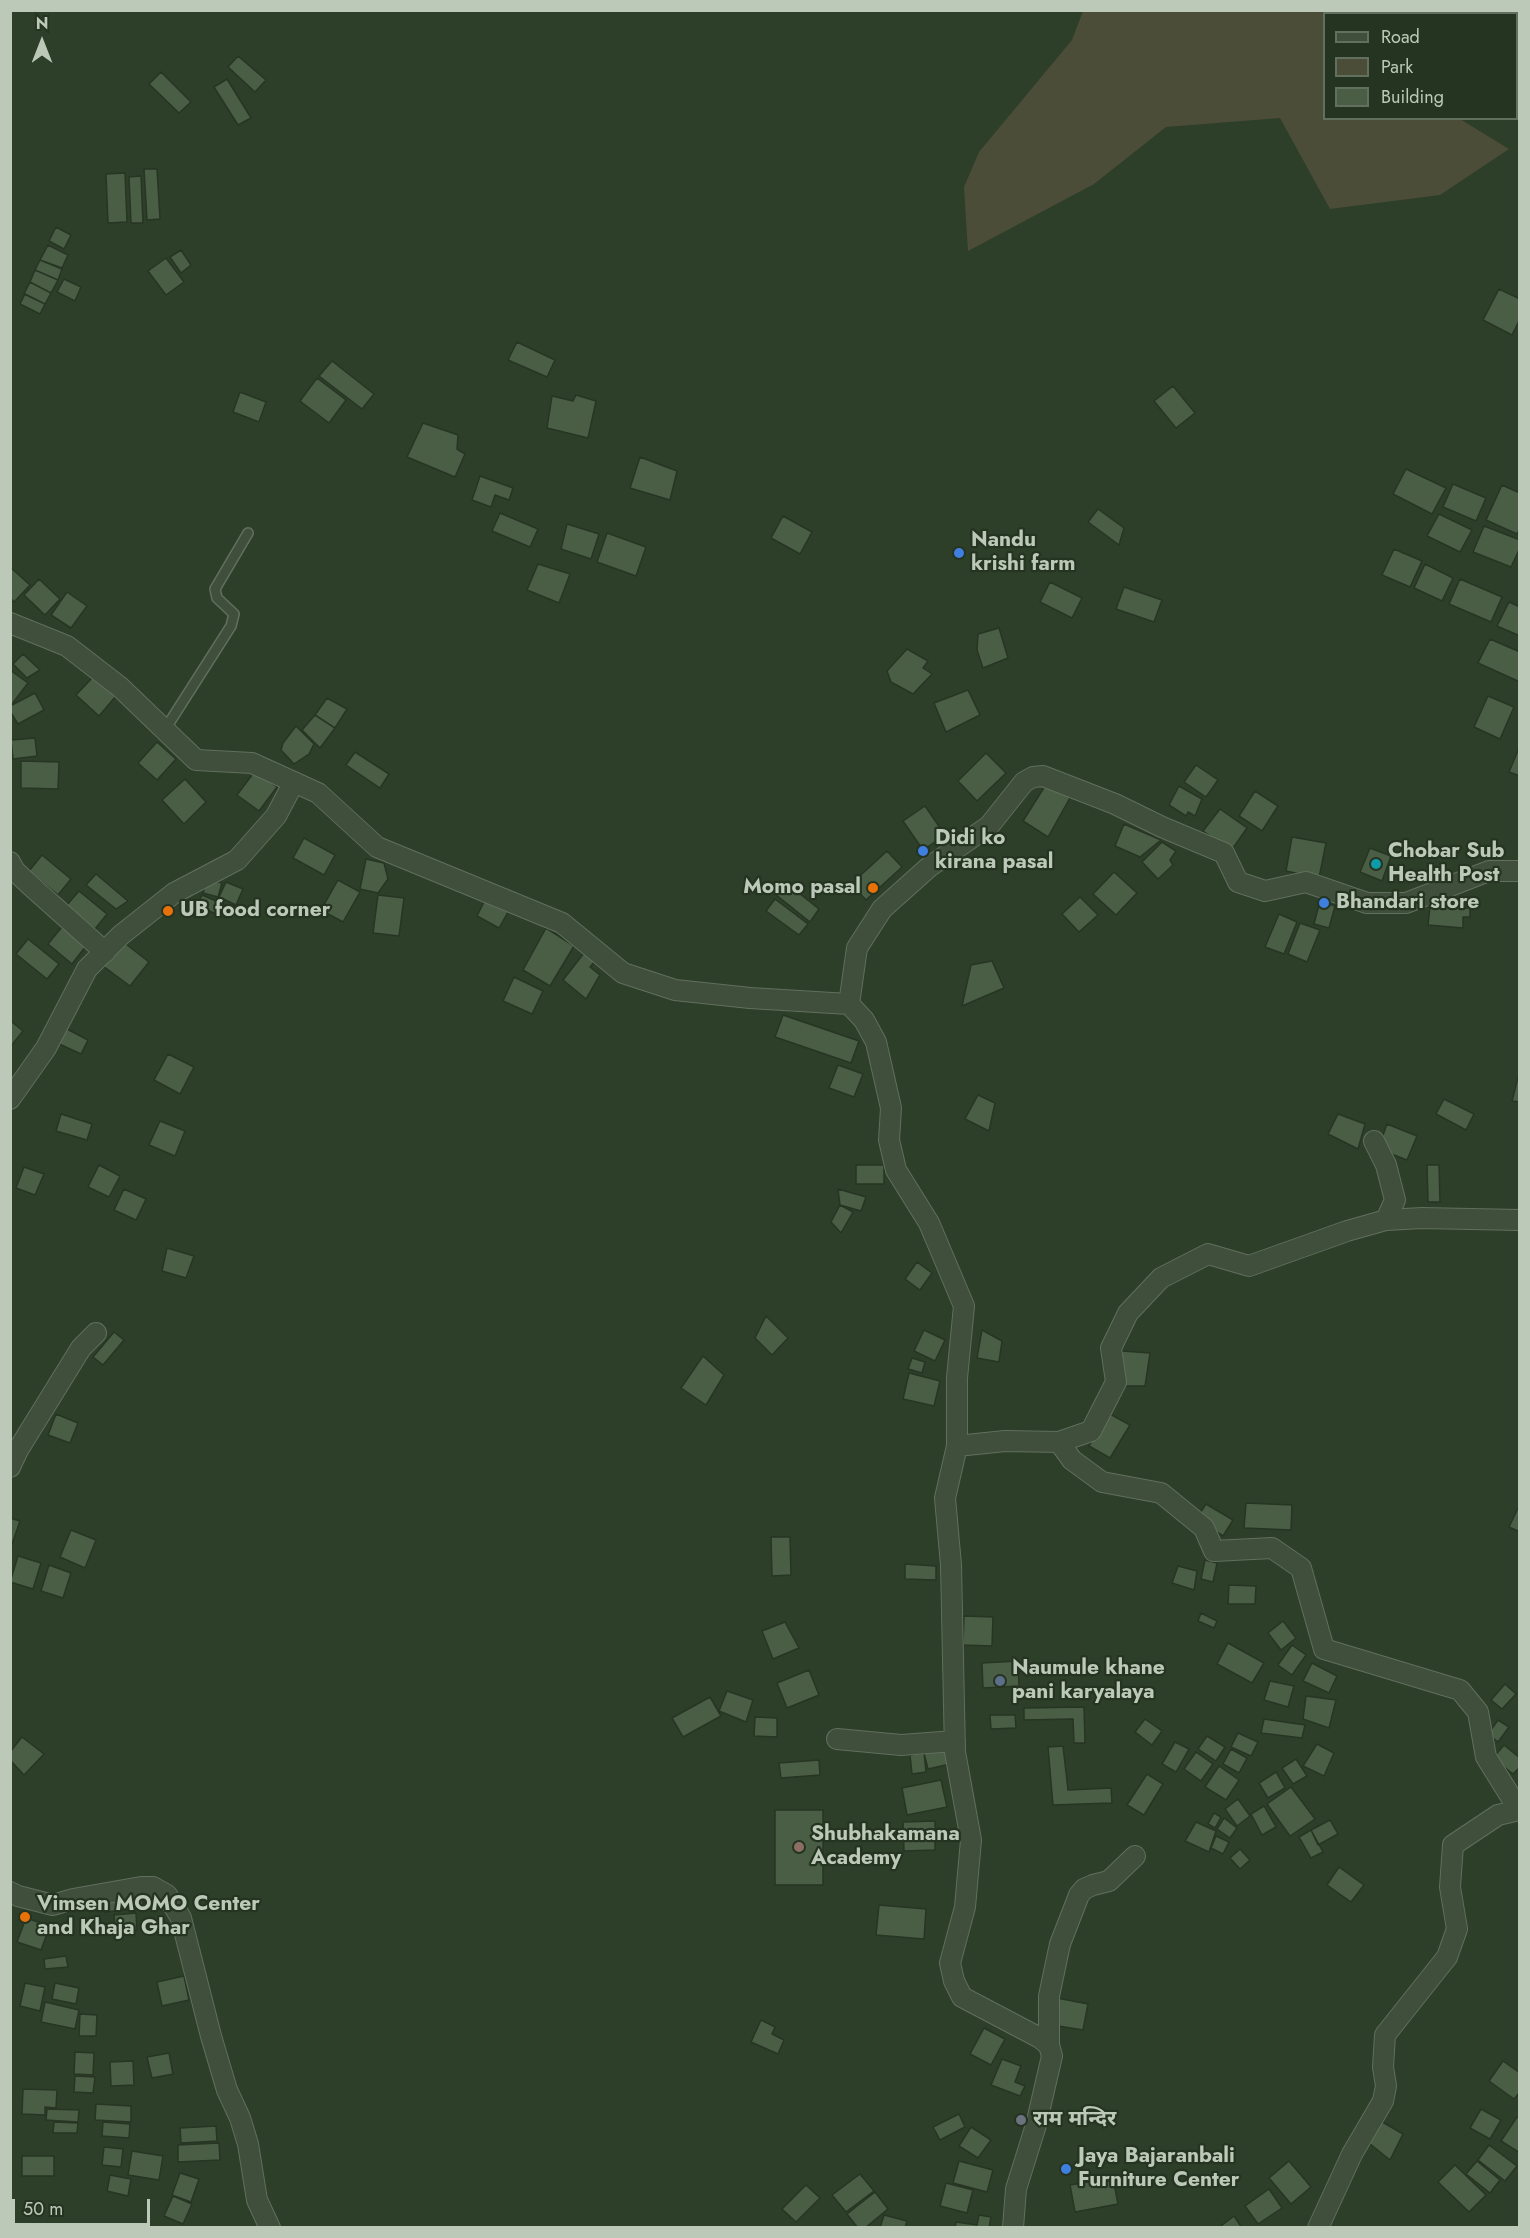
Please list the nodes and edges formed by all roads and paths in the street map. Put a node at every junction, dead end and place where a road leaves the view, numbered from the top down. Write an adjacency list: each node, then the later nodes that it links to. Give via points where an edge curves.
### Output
1 (248, 533): 3 (lane, via 215,589 217,598 234,614 231,626)
2 (10, 623): 3 (street, via 67,646 120,687)
3 (164, 731): 4 (street, via 196,760 252,763)
4 (294, 782): 7 (street, via 276,816 237,860 174,892); 8 (street, via 318,793 377,847 562,923 623,973 675,990)
5 (10, 861): 7 (street, via 15,871)
6 (1520, 871): 8 (street, via 1489,871 1406,903 1367,903 1306,882 1265,891 1238,882 1224,853 1115,804 1043,776 1033,777 1024,782 990,826 929,867 882,909 857,948)
7 (105, 952): 9 (street, via 87,969 46,1048)
8 (849, 1004): 15 (street, via 876,1042 891,1108 889,1140 896,1170 929,1223 964,1306 957,1378)
9 (10, 1099)
10 (1374, 1141): 11 (street, via 1386,1165 1395,1200)
11 (1386, 1220): 12 (street); 14 (street, via 1249,1266 1208,1254 1161,1278 1128,1313 1111,1348 1116,1382 1091,1431)
12 (1520, 1220)
13 (96, 1333): 16 (street, via 81,1348)
14 (1059, 1442): 15 (street, via 1005,1441); 24 (street, via 1072,1460 1102,1482 1161,1493 1204,1527 1214,1551 1272,1548 1301,1568 1324,1649 1460,1690 1478,1712 1486,1757 1519,1810 1498,1815 1453,1845 1450,1887 1457,1929 1447,1957 1385,2035 1383,2102 1352,2154)
15 (957, 1446): 18 (street, via 945,1498 951,1565)
16 (10, 1467)
17 (837, 1739): 18 (street, via 901,1745)
18 (955, 1741): 21 (street, via 971,1840 965,1907 950,1963 954,1981 962,1997)
19 (1135, 1856): 21 (street, via 1109,1881 1084,1889 1079,1895 1060,1944 1049,1996)
20 (10, 1892): 22 (street, via 53,1905 141,1887 153,1887 167,1895 181,1918 227,2090 248,2144 257,2200)
21 (1049, 2045): 23 (street, via 1052,2056 1016,2189)
22 (270, 2228)
23 (1013, 2228)
24 (1318, 2228)

